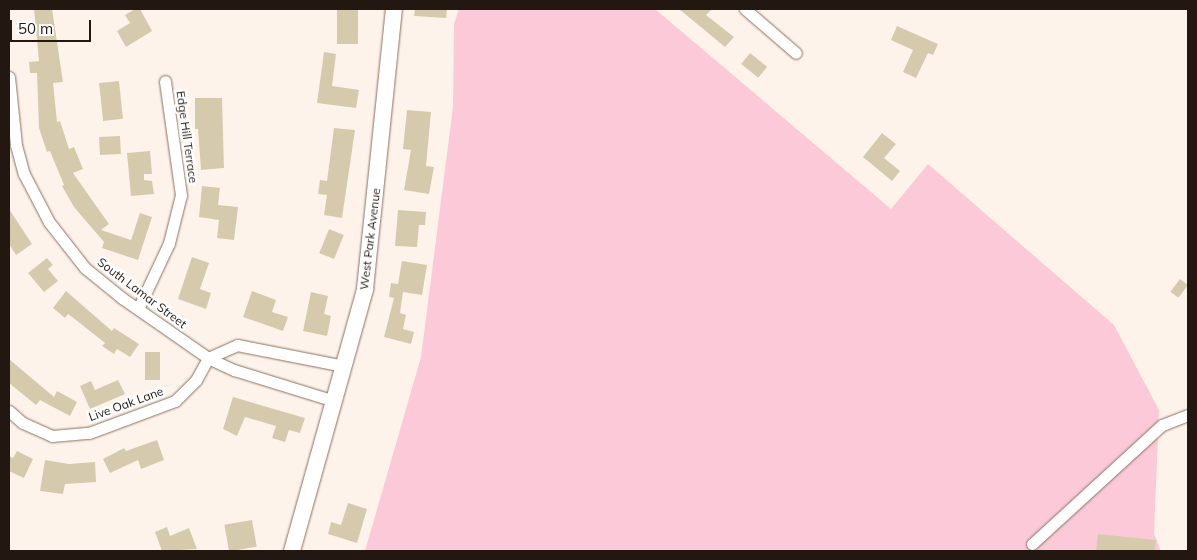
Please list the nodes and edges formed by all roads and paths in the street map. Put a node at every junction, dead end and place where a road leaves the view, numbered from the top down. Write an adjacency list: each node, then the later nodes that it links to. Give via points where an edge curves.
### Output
1 (394, 9): 8 (street, West Park Avenue, via 365,289)
2 (744, 9): 3 (street)
3 (796, 53)
4 (9, 76): 6 (street, South Lamar Street, via 16,145 24,174 49,222 85,268)
5 (165, 81): 6 (street, Edge Hill Terrace, via 181,195 169,243)
6 (138, 309): 7 (street, South Lamar Street)
7 (208, 358): 8 (street, via 237,346); 9 (street, South Lamar Street, via 234,370); 10 (street, Live Oak Lane, via 196,380 175,401 89,433 52,436 23,423)
8 (344, 366): 9 (street, West Park Avenue)
9 (335, 401): 13 (street, West Park Avenue)
10 (9, 411)
11 (1188, 415): 12 (street, via 1162,425)
12 (1032, 544)
13 (292, 551)

